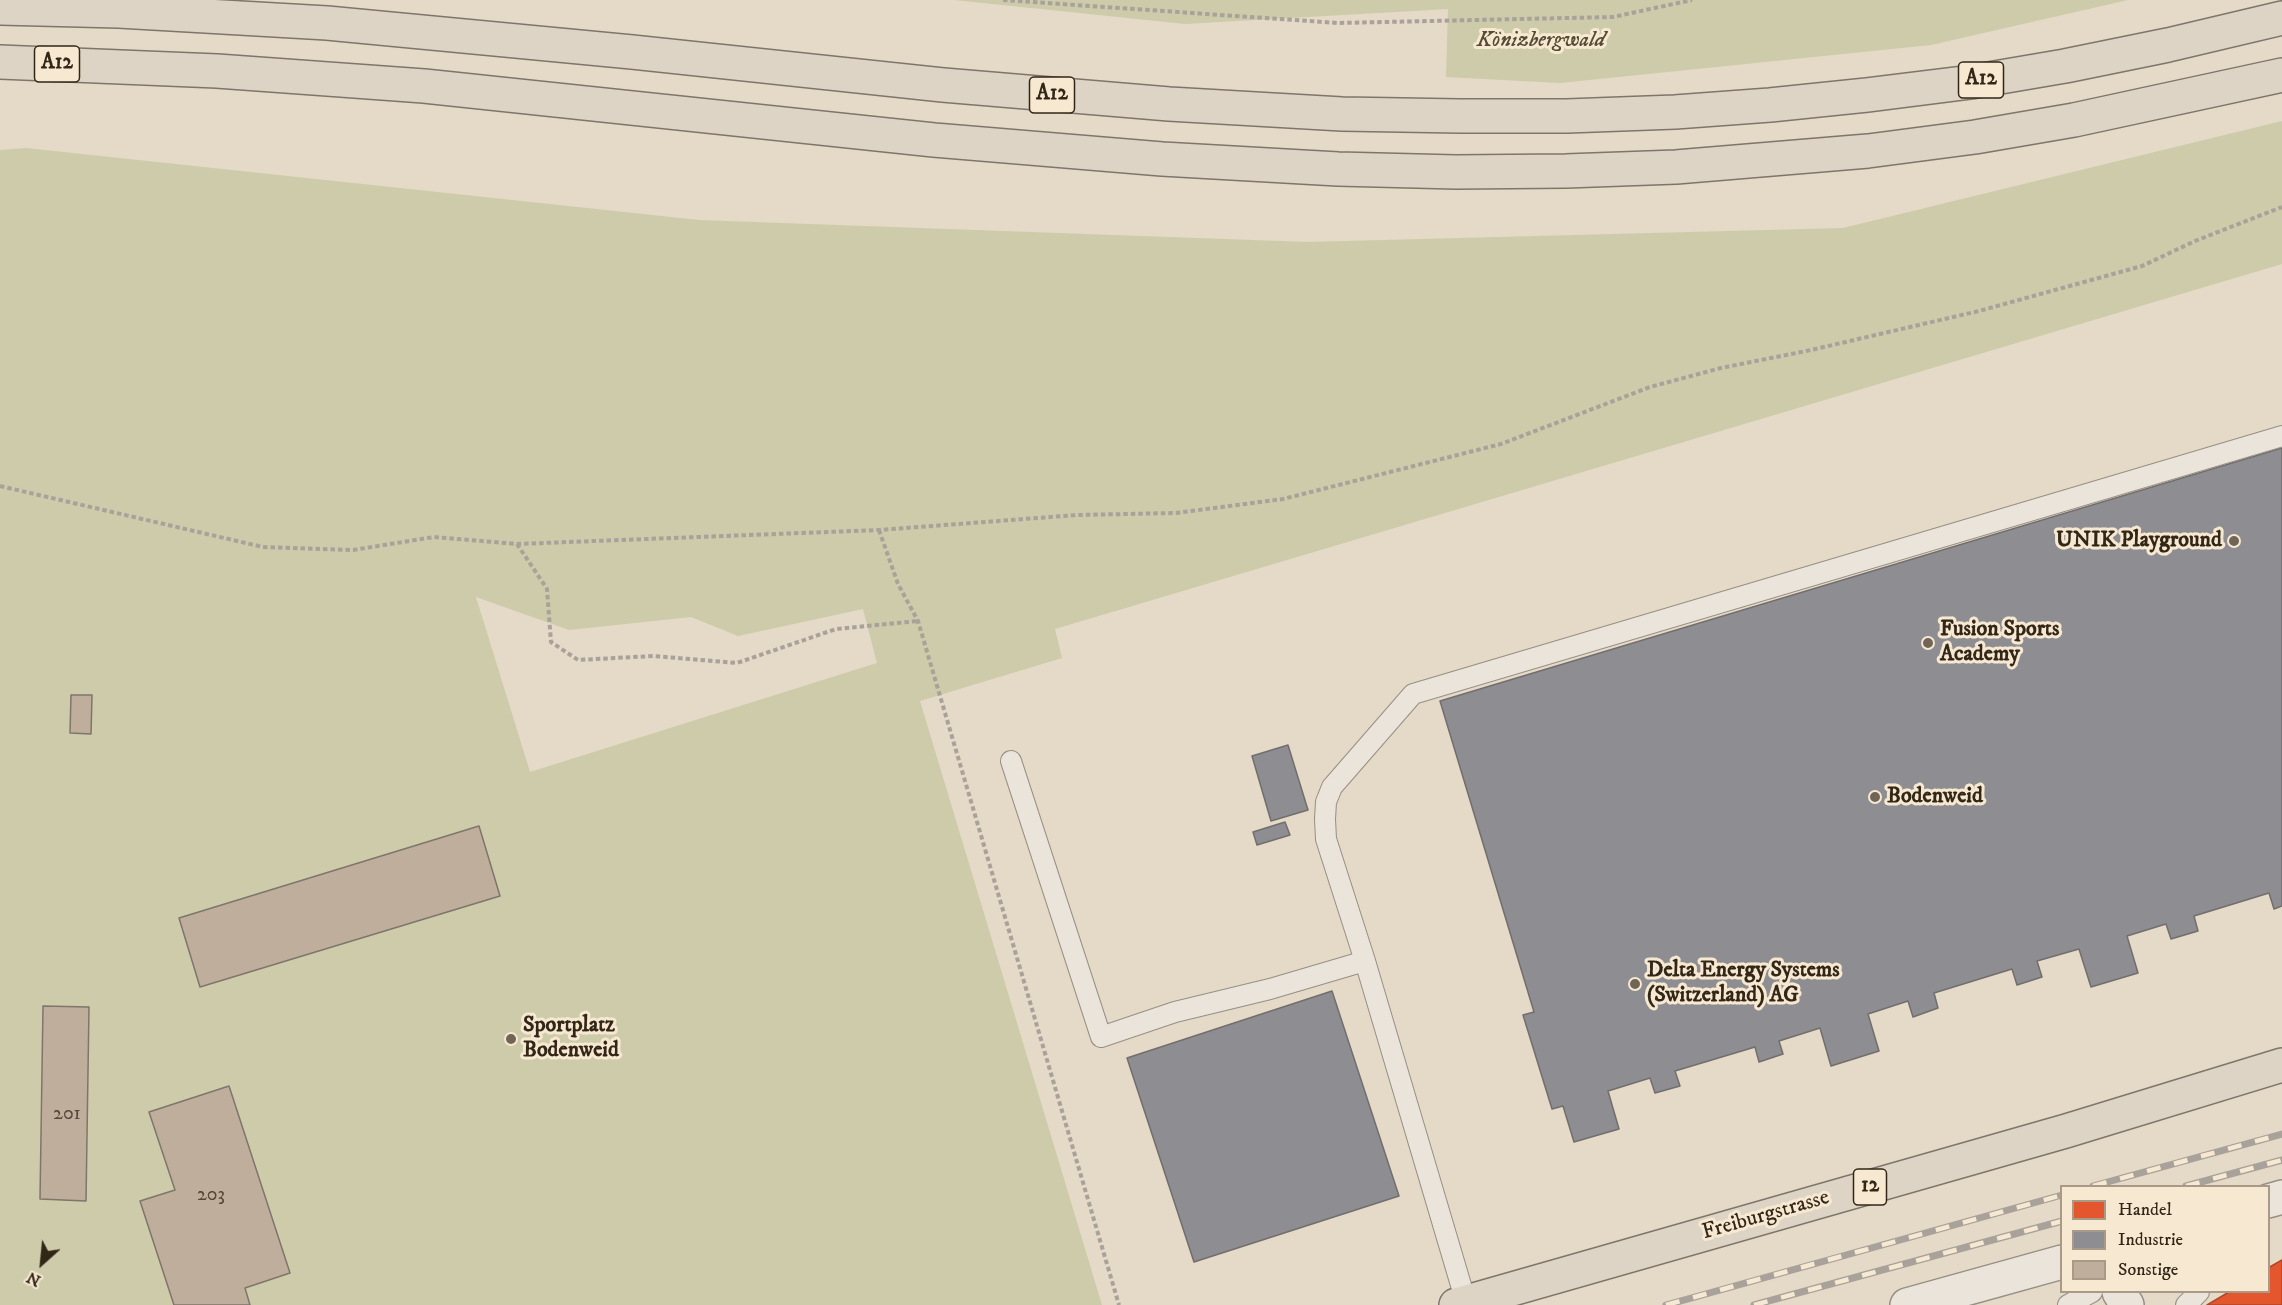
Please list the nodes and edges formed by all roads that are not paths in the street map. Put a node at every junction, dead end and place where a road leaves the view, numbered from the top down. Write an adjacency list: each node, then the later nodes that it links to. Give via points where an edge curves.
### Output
1 (0, 8): 2 (main road, A12, via 339,24 1169,104 1460,116 1675,112 1867,95 2065,66)
2 (2282, 18)
3 (0, 62): 4 (main road, A12)
4 (114, 66): 5 (main road, A12, via 424,86 1049,150 1261,165 1456,172 1676,167 1868,151 2074,120); 6 (main road)
5 (2282, 75)
6 (0, 78)
7 (2282, 436): 9 (lane, via 1413,694 1332,787 1326,802 1326,839)
8 (1011, 761): 9 (lane, via 1101,1037 1175,1012)
9 (1365, 961): 16 (lane)
10 (2282, 1065): 16 (main road, Freiburgstrasse / 12)
11 (2282, 1203): 12 (lane)
12 (2270, 1216)
13 (2060, 1262): 17 (street)
14 (2090, 1293): 18 (lane)
15 (2198, 1293): 19 (lane)
16 (1461, 1304)
17 (1907, 1305)
18 (2068, 1305)
19 (2186, 1305)

